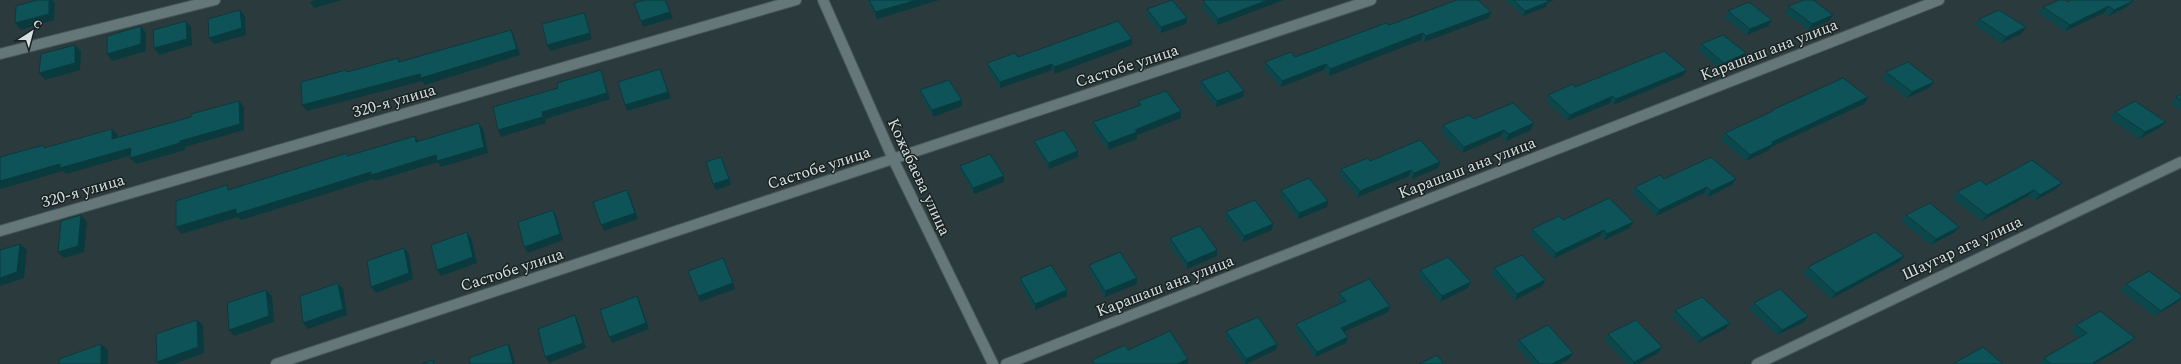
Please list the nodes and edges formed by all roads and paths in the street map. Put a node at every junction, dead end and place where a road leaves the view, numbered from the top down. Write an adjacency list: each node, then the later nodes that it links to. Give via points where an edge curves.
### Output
1 (215, 0): 6 (street)
2 (796, 0): 9 (street, 320-я улица)
3 (823, 0): 7 (street, Кожабаева улица)
4 (1371, 0): 7 (street, Састобе улица)
5 (1931, 1): 12 (street, Карашаш ана улица)
6 (0, 54)
7 (893, 159): 10 (street, Састобе улица); 11 (street, Кожабаева улица)
8 (2181, 162): 13 (street, Шаугар ага улица)
9 (0, 231)
10 (276, 364)
11 (993, 364)
12 (1006, 364)
13 (1757, 364)

